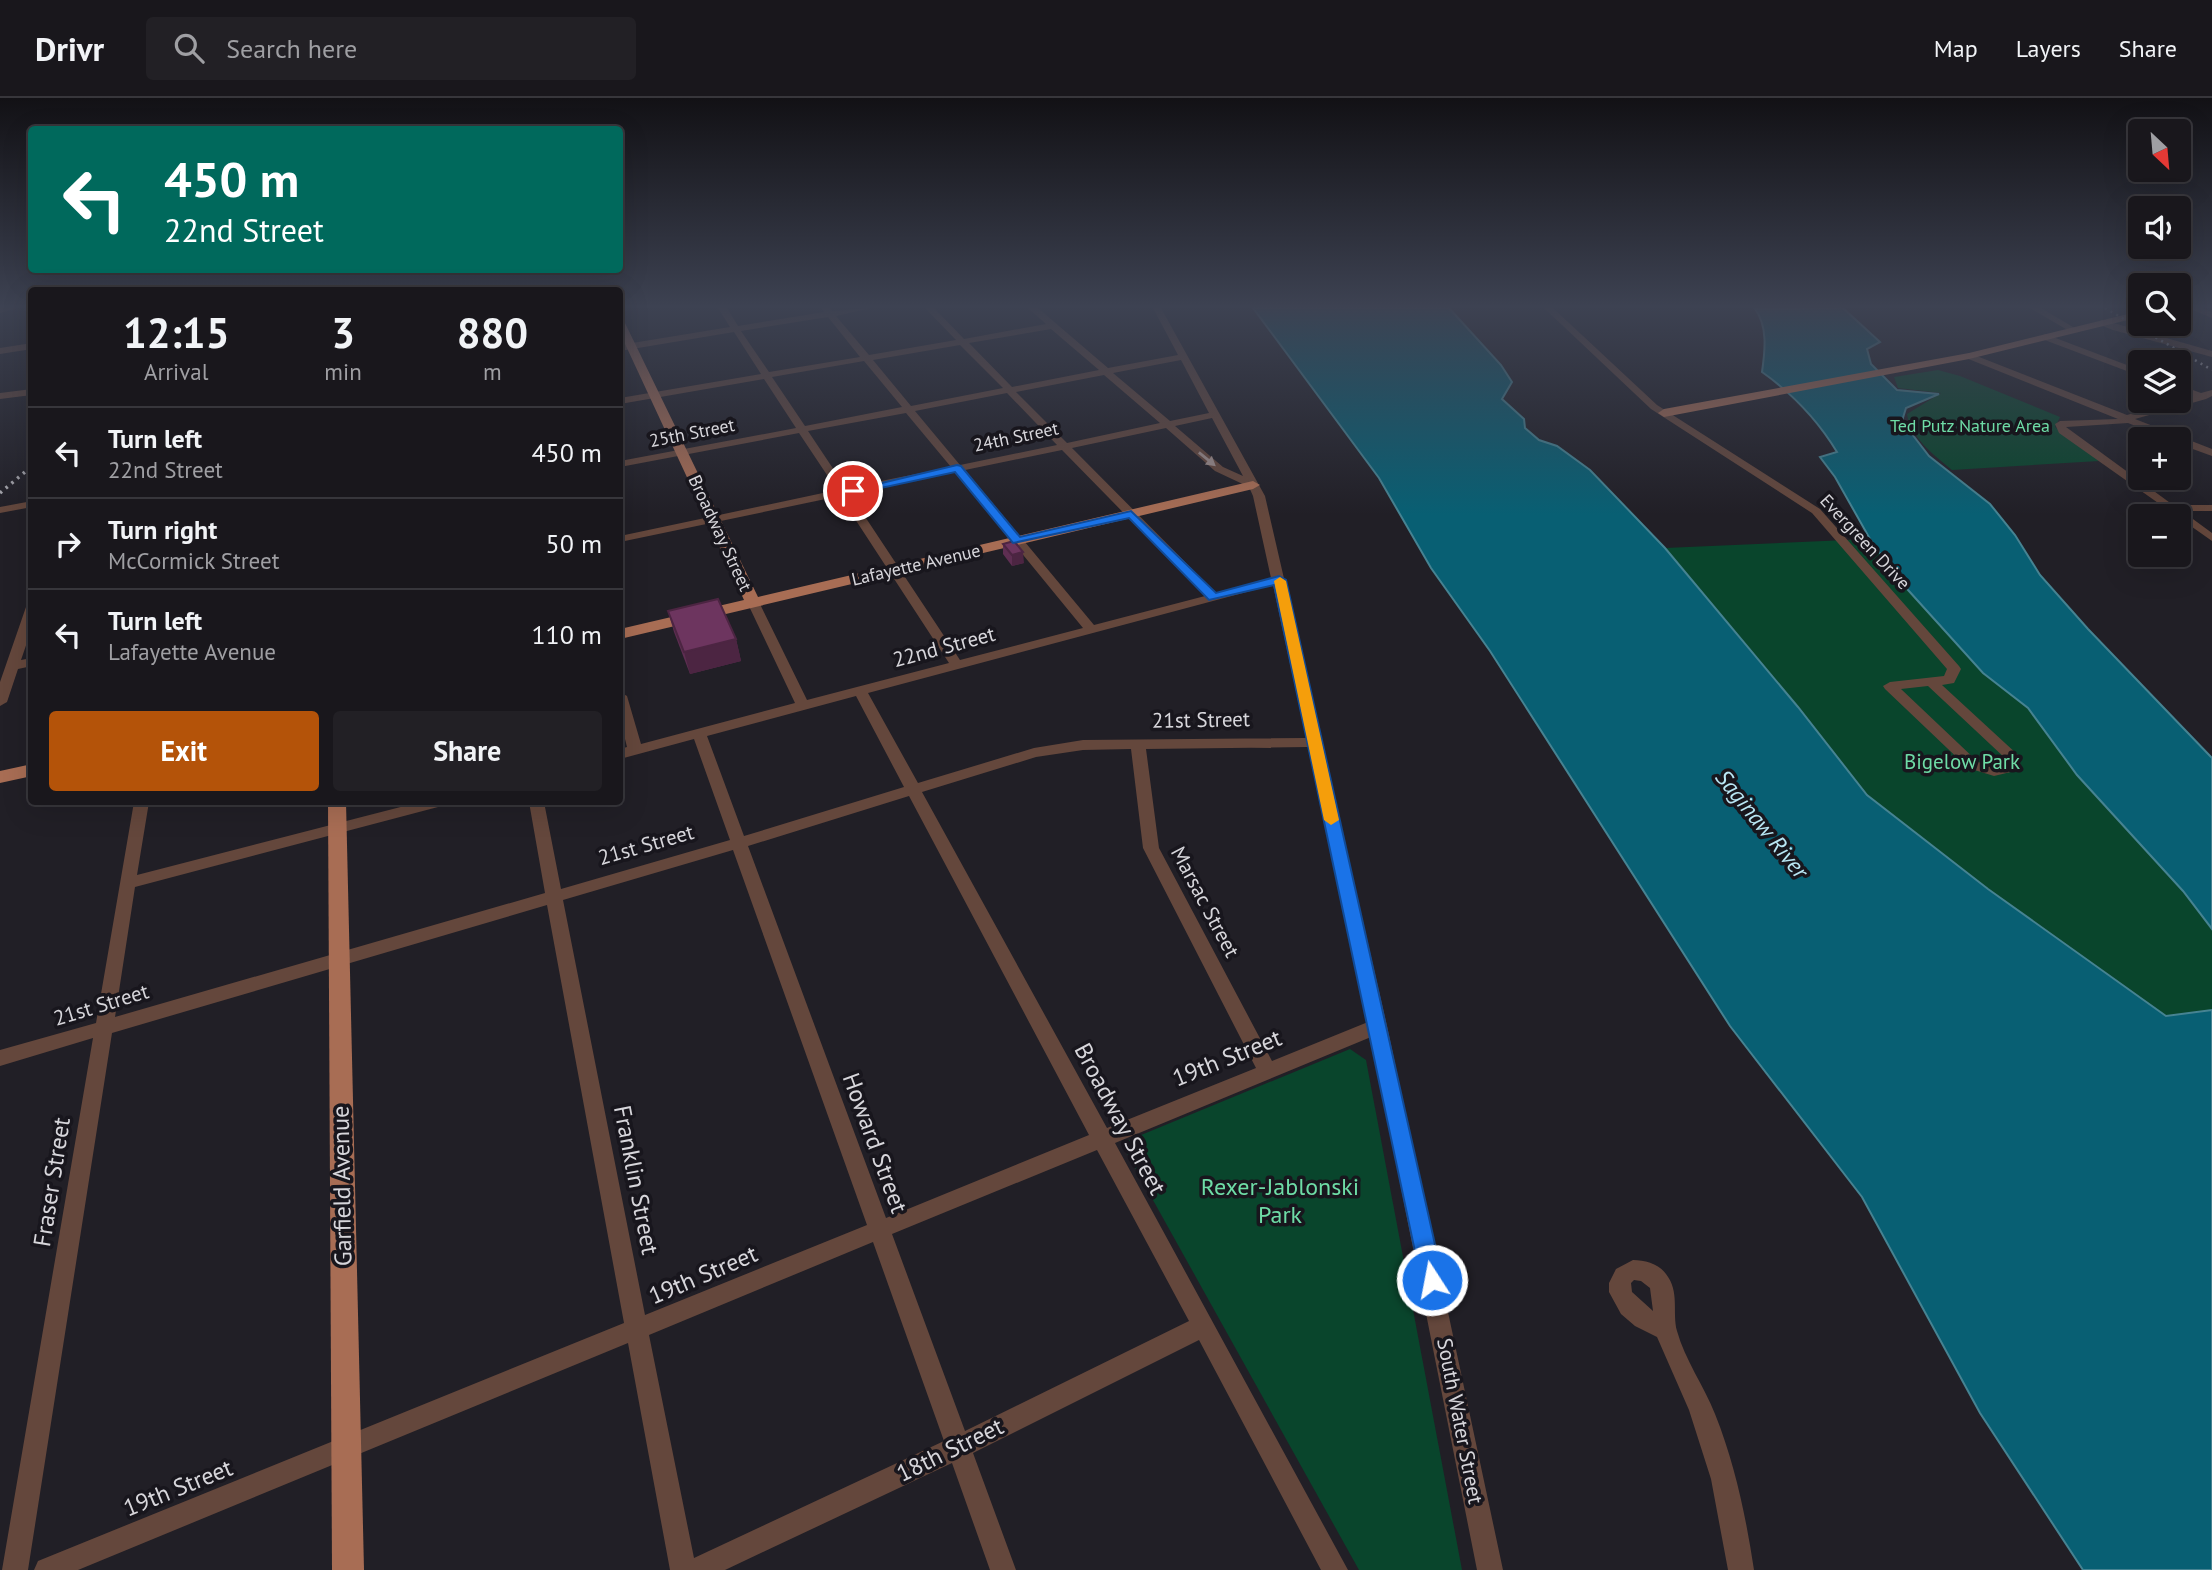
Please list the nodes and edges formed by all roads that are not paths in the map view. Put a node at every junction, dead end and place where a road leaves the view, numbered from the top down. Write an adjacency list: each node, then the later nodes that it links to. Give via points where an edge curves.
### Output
1 (766, 376): 25 (street)
2 (643, 377): 15 (main road, Broadway Street)
3 (762, 377): 15 (street)
4 (882, 377): 19 (street)
5 (997, 377): 12 (street)
6 (1081, 377): 12 (street, 25th Street)
7 (1111, 377): 23 (street)
8 (1194, 377): 21 (street, South Water Street)
9 (1621, 377): 20 (street, Evergreen Drive)
10 (1857, 377): 20 (main road)
11 (2021, 377): 22 (street)
12 (1010, 390): 19 (street, 25th Street); 27 (street)
13 (28, 392): 16 (street)
14 (2207, 394): 18 (street); 22 (street)
15 (654, 395): 17 (street); 28 (main road, Broadway Street)
16 (0, 396)
17 (623, 400)
18 (2212, 400)
19 (909, 410): 25 (street, 25th Street); 31 (street)
20 (1664, 414): 55 (street, Evergreen Drive, via 1816,511 1954,669 1949,680)
21 (1214, 415): 23 (street, 24th Street); 32 (street, South Water Street)
22 (2127, 419): 24 (street); 34 (street, via 2060,424 2063,431)
23 (1167, 425): 27 (street, 24th Street); 32 (street, one-way to 32, via 1219,469)
24 (2146, 427)
25 (802, 430): 28 (street, 25th Street); 33 (street)
26 (2191, 445): 29 (street)
27 (1065, 446): 31 (street, 24th Street); 39 (street)
28 (682, 452): 30 (street, 25th Street); 40 (main road, Broadway Street)
29 (2212, 453)
30 (623, 463)
31 (957, 469): 33 (street, 24th Street); 44 (street)
32 (1252, 485): 39 (main road, Lafayette Avenue); 46 (street, South Water Street, via 1259,496)
33 (843, 493): 40 (street, 24th Street); 45 (street)
34 (2165, 504)
35 (28, 505): 38 (street)
36 (2191, 508): 37 (street)
37 (2212, 508)
38 (0, 510)
39 (1131, 514): 44 (main road, Lafayette Avenue); 47 (street)
40 (714, 519): 42 (street, 24th Street); 48 (main road, Broadway Street)
41 (2191, 523): 43 (street)
42 (623, 538)
43 (2212, 538)
44 (1017, 541): 45 (main road, Lafayette Avenue); 50 (street)
45 (893, 570): 48 (main road, Lafayette Avenue); 54 (street)
46 (1279, 580): 47 (street, 22nd Street); 61 (street, South Water Street)
47 (1213, 597): 50 (street, 22nd Street)
48 (753, 603): 51 (main road, Lafayette Avenue); 58 (street, Broadway Street)
49 (28, 619): 53 (street)
50 (1092, 631): 54 (street, 22nd Street)
51 (623, 633)
52 (28, 663): 53 (street)
53 (12, 666): 57 (street)
54 (957, 666): 56 (street, 22nd Street)
55 (1931, 682): 55 (street, via 2013,758 2014,767 2003,772 1973,765 1889,686)
56 (860, 691): 58 (street, 22nd Street); 67 (street, Broadway Street)
57 (0, 702)
58 (803, 706): 60 (street, 22nd Street)
59 (623, 707): 63 (street)
60 (699, 733): 63 (street, 22nd Street); 73 (street, Howard Street)
61 (1314, 742): 62 (street, 21st Street); 77 (street, South Water Street)
62 (1138, 744): 67 (street, 21st Street, via 1046,751); 80 (street, Marsac Street, via 1151,848)
63 (635, 749): 64 (street, 22nd Street)
64 (623, 753)
65 (28, 771): 66 (main road)
66 (0, 777)
67 (914, 790): 73 (street, 21st Street); 81 (street, Broadway Street)
68 (140, 805): 74 (street, Fraser Street)
69 (337, 805): 72 (main road, Garfield Avenue)
70 (426, 805): 72 (street)
71 (537, 805): 75 (street, Franklin Street)
72 (338, 828): 74 (street); 76 (main road, Garfield Avenue)
73 (738, 843): 75 (street, 21st Street); 82 (street, Howard Street)
74 (127, 883): 78 (street, Fraser Street)
75 (554, 895): 76 (street, 21st Street); 84 (street, Franklin Street)
76 (339, 957): 78 (street, 21st Street); 87 (main road, Garfield Avenue)
77 (1378, 1026): 80 (street, 19th Street); 95 (street, South Water Street)
78 (104, 1028): 79 (street, 21st Street); 88 (street, Fraser Street)
79 (0, 1058)
80 (1267, 1070): 81 (street, 19th Street)
81 (1100, 1139): 82 (street, 19th Street); 83 (street, Broadway Street)
82 (879, 1230): 84 (street, 19th Street); 86 (street, Howard Street)
83 (1203, 1326): 86 (street, 18th Street); 94 (street, Broadway Street)
84 (639, 1330): 87 (street, 19th Street); 91 (street, Franklin Street)
85 (1665, 1330): 96 (street, via 1706,1423 1733,1517)
86 (958, 1447): 92 (street, 18th Street); 93 (street, Howard Street)
87 (345, 1448): 89 (street, 19th Street); 90 (main road, Garfield Avenue)
88 (15, 1570)
89 (47, 1570)
90 (348, 1570)
91 (683, 1570)
92 (696, 1570)
93 (1003, 1570)
94 (1335, 1570)
95 (1490, 1570)
96 (1741, 1570)

